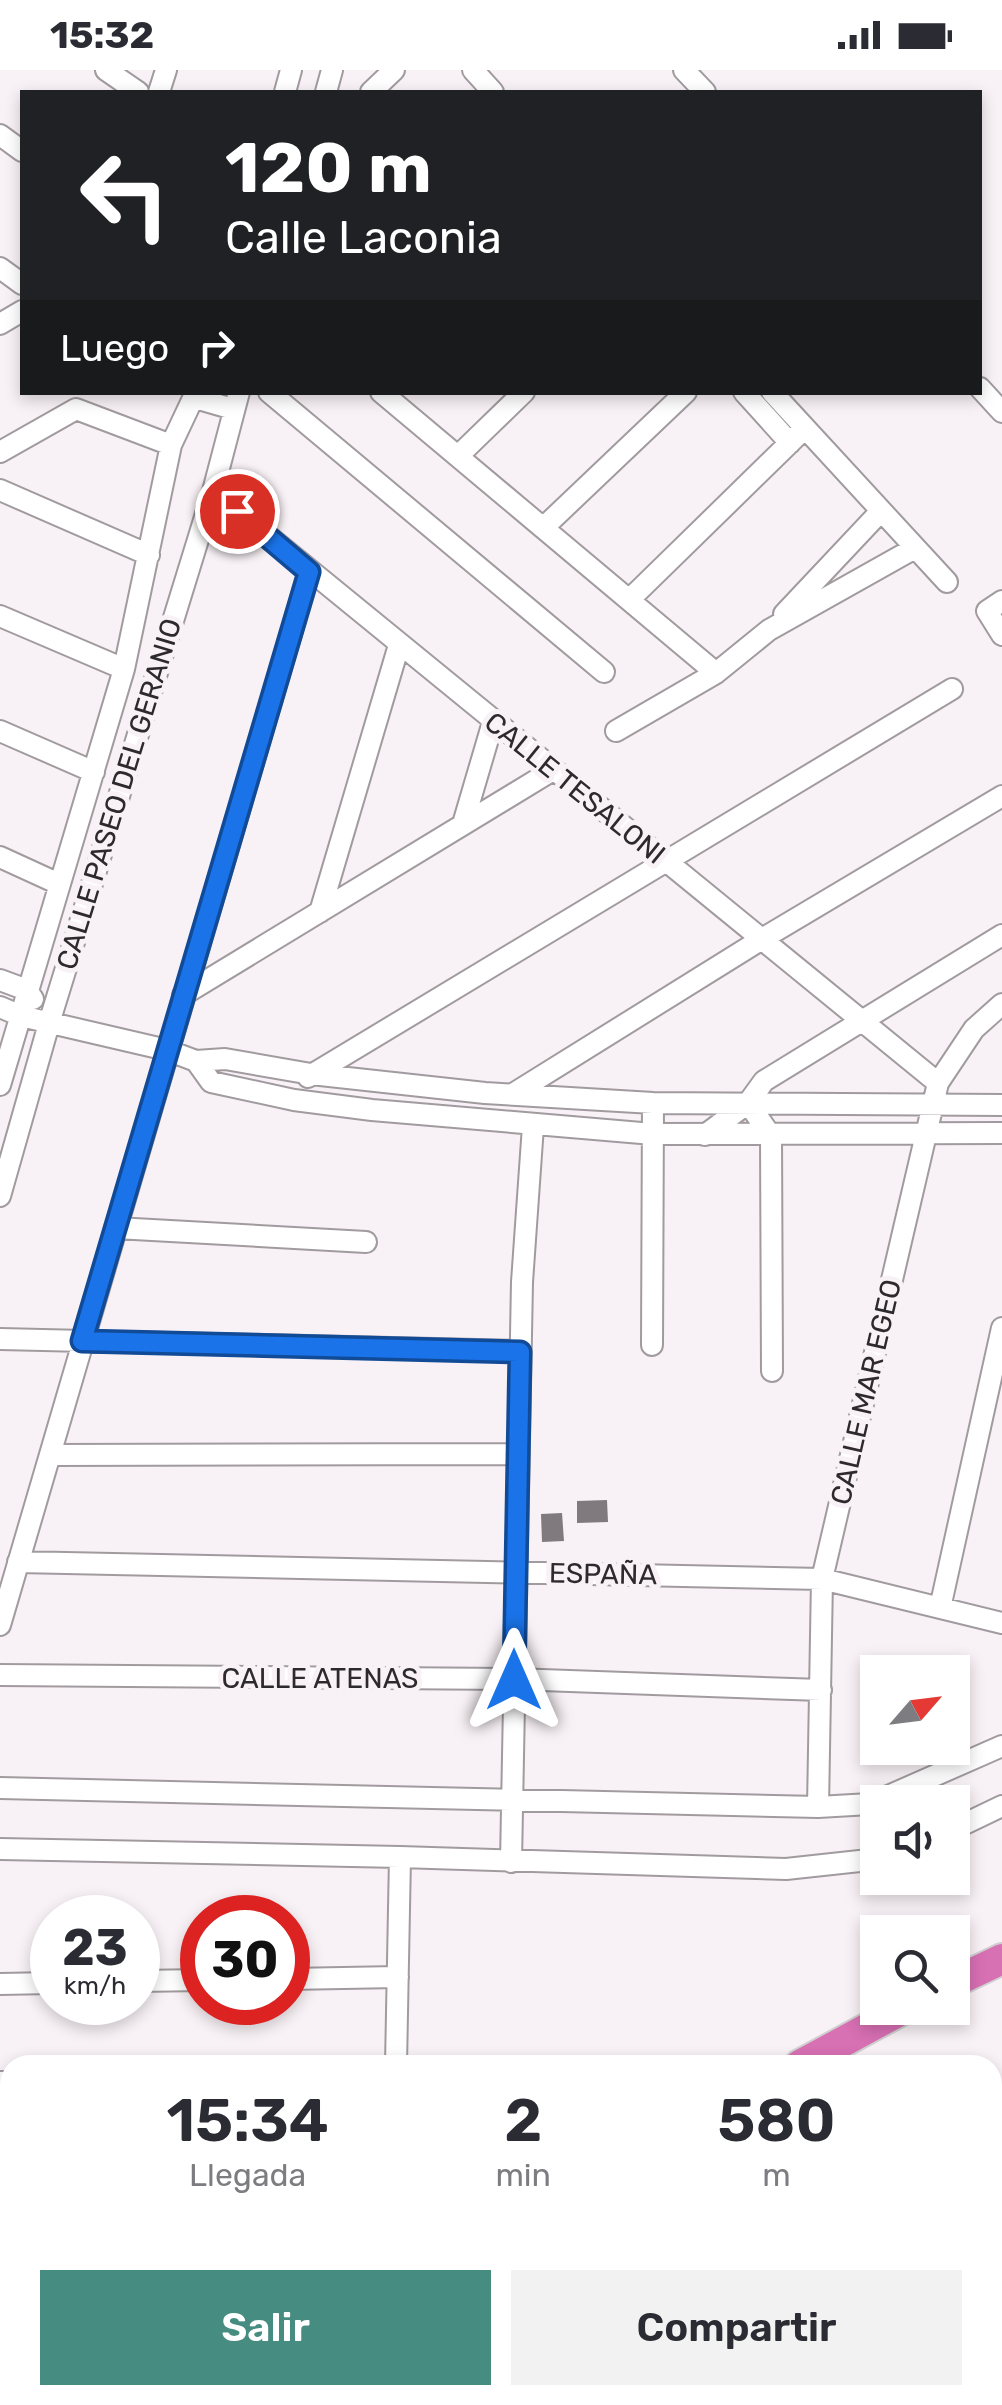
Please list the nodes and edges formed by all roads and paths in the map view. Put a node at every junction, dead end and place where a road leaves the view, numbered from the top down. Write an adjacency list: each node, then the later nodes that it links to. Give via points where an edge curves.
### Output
1 (106, 70): 5 (street)
2 (394, 70): 6 (street)
3 (472, 70): 7 (street)
4 (684, 70): 8 (street)
5 (135, 90)
6 (373, 90)
7 (492, 90)
8 (703, 90)
9 (982, 390): 18 (street)
10 (196, 395): 17 (street); 20 (street)
11 (272, 395): 38 (street)
12 (386, 395): 22 (street)
13 (521, 395): 22 (street)
14 (683, 395): 26 (street)
15 (748, 395): 19 (street)
16 (774, 395): 19 (street)
17 (236, 401): 24 (street, CALLE PASEO DEL GERANIO)
18 (1002, 412)
19 (797, 435): 25 (street); 31 (street)
20 (171, 445): 21 (street, via 76,409); 28 (street)
21 (0, 452)
22 (458, 456): 26 (street)
23 (0, 490): 28 (street)
24 (213, 491): 29 (street, CALLE TESALONI); 60 (street, CALLE PASEO DEL GERANIO)
25 (881, 511): 27 (street); 34 (street)
26 (543, 528): 31 (street)
27 (915, 548): 30 (street); 34 (street)
28 (148, 555): 37 (street)
29 (309, 572): 36 (street, CALLE TESALONI); 56 (street)
30 (947, 582)
31 (629, 600): 39 (street)
32 (994, 606): 35 (street)
33 (0, 616): 37 (street)
34 (769, 630): 39 (street)
35 (1002, 635)
36 (399, 646): 41 (street, CALLE TESALONI); 51 (street)
37 (124, 669): 45 (street)
38 (604, 672)
39 (716, 673): 42 (street)
40 (952, 689): 49 (street)
41 (493, 722): 44 (street, CALLE TESALONI); 47 (street)
42 (616, 731)
43 (0, 732): 45 (street)
44 (552, 770): 47 (street); 49 (street, CALLE TESALONI)
45 (94, 772): 50 (street)
46 (1002, 796): 53 (street)
47 (463, 824): 51 (street)
48 (0, 857): 50 (street)
49 (665, 860): 53 (street, CALLE TESALONI); 64 (street)
50 (59, 884): 55 (street)
51 (320, 912): 56 (street)
52 (1002, 935): 61 (street)
53 (762, 939): 61 (street, CALLE TESALONI); 67 (street)
54 (0, 980): 55 (street)
55 (26, 990): 59 (street); 60 (street)
56 (184, 996): 62 (street)
57 (1002, 1004): 65 (street, CALLE MAR EGEO, via 974,1029)
58 (0, 1007): 59 (street)
59 (21, 1016): 60 (street); 66 (street)
60 (50, 1020): 62 (street); 80 (street, CALLE PASEO DEL GERANIO)
61 (862, 1021): 65 (street, CALLE TESALONI); 70 (street, via 764,1081)
62 (166, 1050): 63 (street); 81 (street)
63 (196, 1061): 64 (street, via 225,1059); 68 (street, via 211,1082)
64 (310, 1074): 67 (street); 68 (street)
65 (938, 1083): 72 (street, CALLE MAR EGEO)
66 (0, 1085)
67 (513, 1094): 69 (street); 73 (street)
68 (294, 1100): 73 (street)
69 (653, 1103): 70 (street); 77 (street)
70 (748, 1103): 72 (street); 78 (street); 79 (street)
71 (1002, 1105): 72 (street)
72 (932, 1106): 75 (street, CALLE MAR EGEO)
73 (490, 1121): 74 (street)
74 (533, 1126): 77 (street); 87 (street)
75 (926, 1132): 76 (street); 79 (street); 93 (street, CALLE MAR EGEO)
76 (1002, 1133)
77 (652, 1134): 78 (street); 86 (street)
78 (705, 1135): 79 (street)
79 (771, 1136): 88 (street)
80 (0, 1196)
81 (116, 1228): 82 (street); 85 (street)
82 (366, 1242)
83 (1002, 1328): 94 (street)
84 (0, 1339): 85 (street)
85 (82, 1341): 87 (street); 90 (street)
86 (652, 1345)
87 (520, 1352): 89 (street)
88 (772, 1371)
89 (516, 1454): 90 (street); 92 (street)
90 (50, 1455): 91 (street)
91 (18, 1562): 92 (street, ESPAÑA); 96 (street)
92 (514, 1572): 93 (street, ESPAÑA); 98 (street)
93 (822, 1579): 94 (street, ESPAÑA); 99 (street, CALLE MAR EGEO)
94 (940, 1608): 95 (street, ESPAÑA)
95 (1002, 1622)
96 (0, 1626)
97 (0, 1675): 98 (street, CALLE ATENAS)
98 (514, 1680): 99 (street, CALLE ATENAS); 102 (street)
99 (820, 1690): 104 (street, CALLE MAR EGEO)
100 (1002, 1746): 104 (street, via 870,1804)
101 (0, 1788): 102 (street)
102 (512, 1802): 104 (street); 109 (street)
103 (1002, 1806): 105 (street)
104 (818, 1807)
105 (970, 1821)
106 (0, 1849): 107 (street)
107 (400, 1856): 109 (street); 112 (street)
108 (860, 1861): 109 (street, via 786,1869)
109 (511, 1862)
110 (1002, 1959): 111 (highway)
111 (970, 1975)
112 (398, 1977): 113 (street); 117 (street)
113 (310, 1979)
114 (30, 1983): 115 (street)
115 (0, 1984)
116 (874, 2025): 118 (highway)
117 (396, 2055)
118 (819, 2055)

